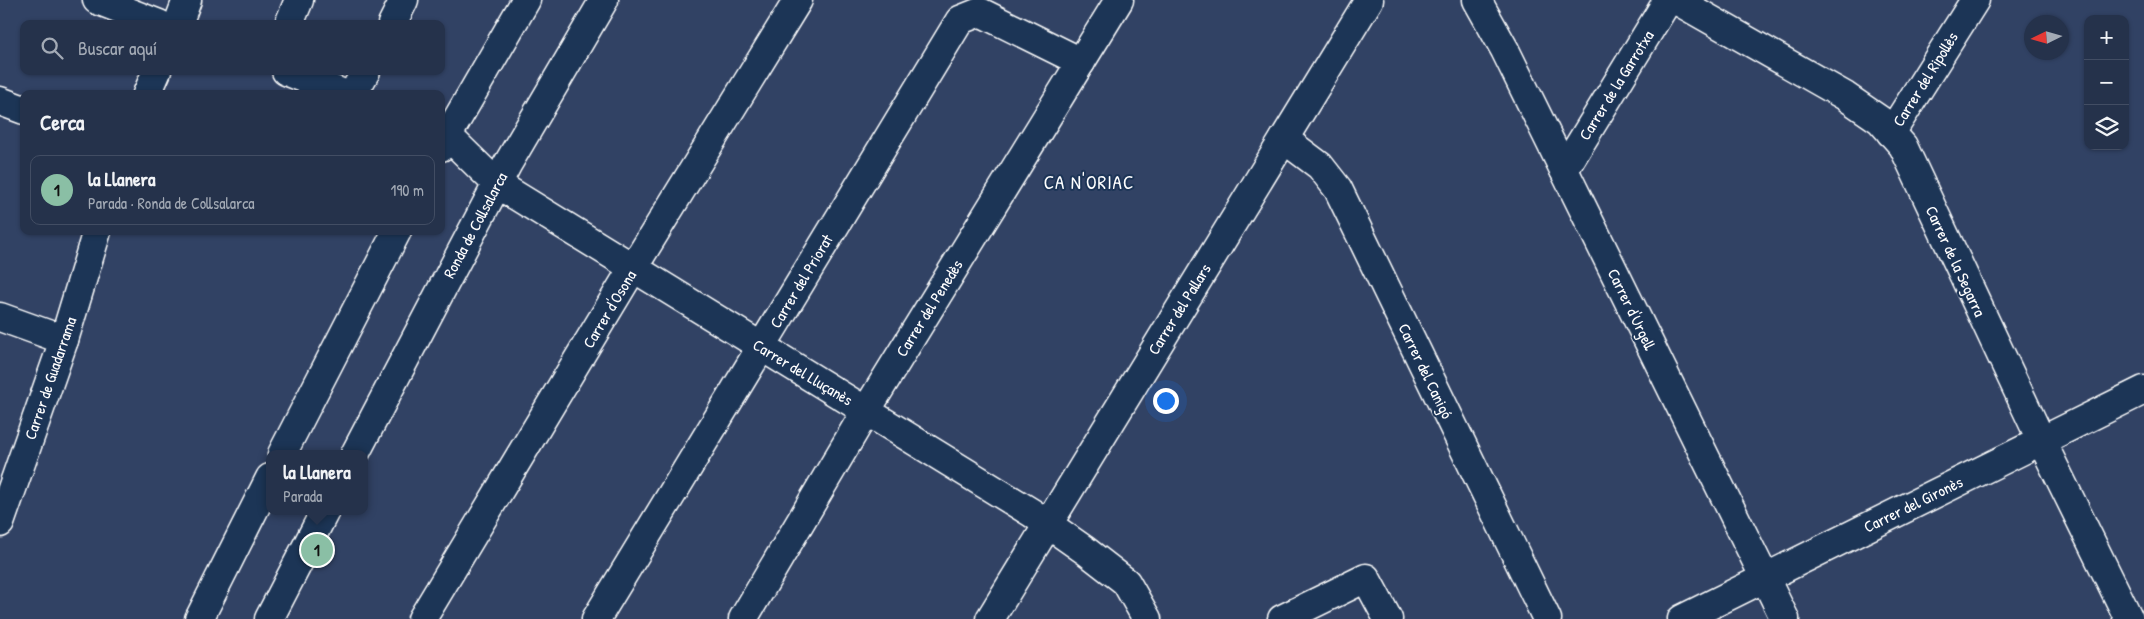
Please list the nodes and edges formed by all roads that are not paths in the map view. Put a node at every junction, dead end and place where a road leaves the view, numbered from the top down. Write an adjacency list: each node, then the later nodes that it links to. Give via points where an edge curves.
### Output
1 (96, 0): 14 (street)
2 (188, 0): 15 (street)
3 (300, 0): 16 (street)
4 (404, 0): 17 (street)
5 (526, 0): 28 (street)
6 (604, 0): 32 (street, Ronda de Collsalarca)
7 (798, 0): 35 (street, Carrer d'Osona)
8 (1119, 0): 18 (street, Carrer del Penedès)
9 (1370, 0): 29 (street, Carrer del Pallars)
10 (1477, 0): 31 (street, Carrer d'Urgell)
11 (1668, 0): 31 (street, Carrer de la Garrotxa)
12 (1676, 0): 27 (street, Carrer de la Segarra, via 1845,96 1880,120)
13 (1975, 0): 27 (street, Carrer del Ripollès)
14 (148, 20)
15 (180, 20)
16 (292, 20)
17 (394, 20)
18 (1081, 62): 38 (street, Carrer del Priorat, via 980,12 960,20); 40 (street, Carrer del Penedès)
19 (155, 75): 22 (street)
20 (296, 75): 23 (street)
21 (364, 75): 24 (street)
22 (149, 90)
23 (334, 90)
24 (355, 90)
25 (0, 102): 26 (street)
26 (20, 109)
27 (1891, 132): 41 (street, Carrer de la Segarra, via 1903,146)
28 (445, 135)
29 (1284, 139): 47 (street, Carrer del Pallars); 58 (street, Carrer del Canigó, via 1320,166 1338,189)
30 (445, 140): 32 (street, Carrer del Lluçanès)
31 (1564, 170): 48 (street, Carrer d'Urgell)
32 (497, 184): 35 (street, Carrer del Lluçanès); 43 (street, Ronda de Collsalarca)
33 (96, 235): 37 (street, Carrer de Guadarrama)
34 (395, 235): 42 (street)
35 (633, 268): 38 (street, Carrer del Lluçanès); 51 (street, Carrer d'Osona)
36 (0, 317): 37 (street)
37 (64, 340): 46 (street, Carrer de Guadarrama)
38 (761, 346): 40 (street, Carrer del Lluçanès); 52 (street, Carrer del Priorat)
39 (2144, 390): 41 (street, Carrer del Gironès)
40 (866, 411): 47 (street, Carrer del Lluçanès); 53 (street, Carrer del Penedès)
41 (2042, 440): 48 (street, Carrer del Gironès); 61 (street, Carrer de la Segarra)
42 (284, 450)
43 (357, 450)
44 (266, 486): 49 (street)
45 (322, 515): 50 (street)
46 (0, 523)
47 (1048, 524): 54 (street, Carrer del Pallars); 55 (street, Carrer del Lluçanès, via 1126,582)
48 (1764, 578): 59 (street, Carrer del Gironès); 60 (street, Carrer d'Urgell)
49 (199, 619)
50 (269, 619)
51 (422, 619)
52 (596, 619)
53 (742, 619)
54 (990, 619)
55 (1147, 619)
56 (1282, 619): 57 (street, via 1366,578)
57 (1388, 619)
58 (1547, 619)
59 (1682, 619)
60 (1785, 619)
61 (2129, 619)

